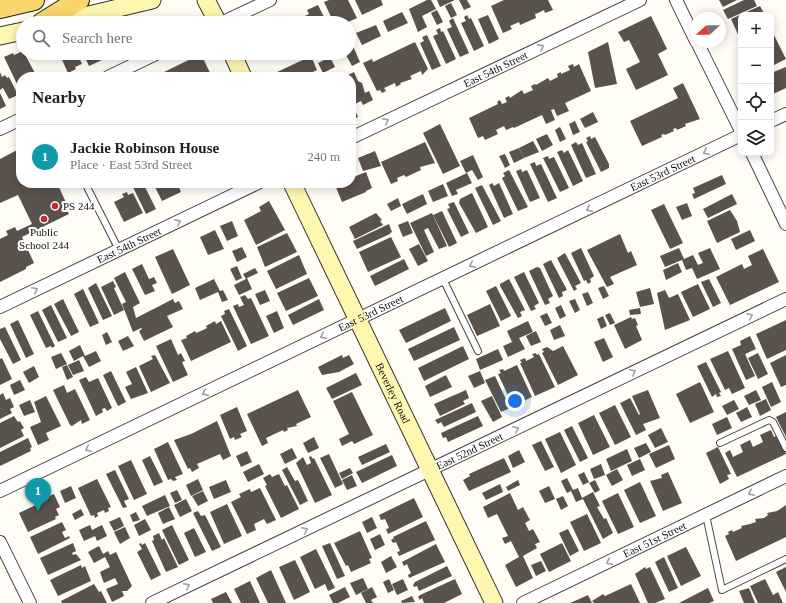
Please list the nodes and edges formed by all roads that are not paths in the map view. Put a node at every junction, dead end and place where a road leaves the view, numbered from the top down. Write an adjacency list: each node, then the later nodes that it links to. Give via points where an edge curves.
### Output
1 (34, 0): 8 (main road)
2 (79, 0): 9 (main road)
3 (152, 0): 10 (street)
4 (206, 0): 11 (street)
5 (270, 0): 12 (street)
6 (640, 0): 26 (street, East 54th Street, one-way to 6)
7 (676, 0): 13 (street)
8 (4, 6)
9 (53, 16)
10 (85, 16)
11 (215, 16)
12 (235, 16)
13 (690, 29)
14 (16, 33): 15 (street)
15 (0, 36)
16 (700, 48): 24 (street)
17 (143, 60): 19 (street)
18 (235, 60): 20 (street)
19 (118, 72)
20 (241, 72)
21 (786, 114): 22 (street)
22 (773, 120)
23 (16, 121): 25 (street)
24 (738, 125)
25 (0, 129)
26 (356, 136)
27 (738, 136): 34 (street, East 53rd Street, one-way to 34)
28 (753, 156): 32 (street)
29 (87, 188): 33 (lane)
30 (248, 188): 33 (street, East 54th Street, one-way to 30)
31 (294, 188): 37 (street, Beverley Road)
32 (786, 224)
33 (118, 250): 36 (street, East 54th Street, one-way to 33)
34 (443, 279): 37 (street, East 53rd Street); 38 (lane)
35 (786, 299): 41 (street, East 52nd Street, one-way to 35)
36 (0, 307)
37 (358, 320): 41 (street, Beverley Road); 43 (street, East 53rd Street, one-way to 43)
38 (478, 351)
39 (720, 443): 40 (lane, via 770,420)
40 (786, 448)
41 (430, 470): 48 (street, East 52nd Street, one-way to 41); 49 (street, Beverley Road)
42 (786, 476): 44 (street, East 51st Street, one-way to 44)
43 (0, 491)
44 (706, 515): 46 (lane, via 722,590); 50 (street, East 51st Street, one-way to 50)
45 (0, 542): 47 (street)
46 (786, 559)
47 (30, 603)
48 (152, 603)
49 (494, 603)
50 (523, 603)

